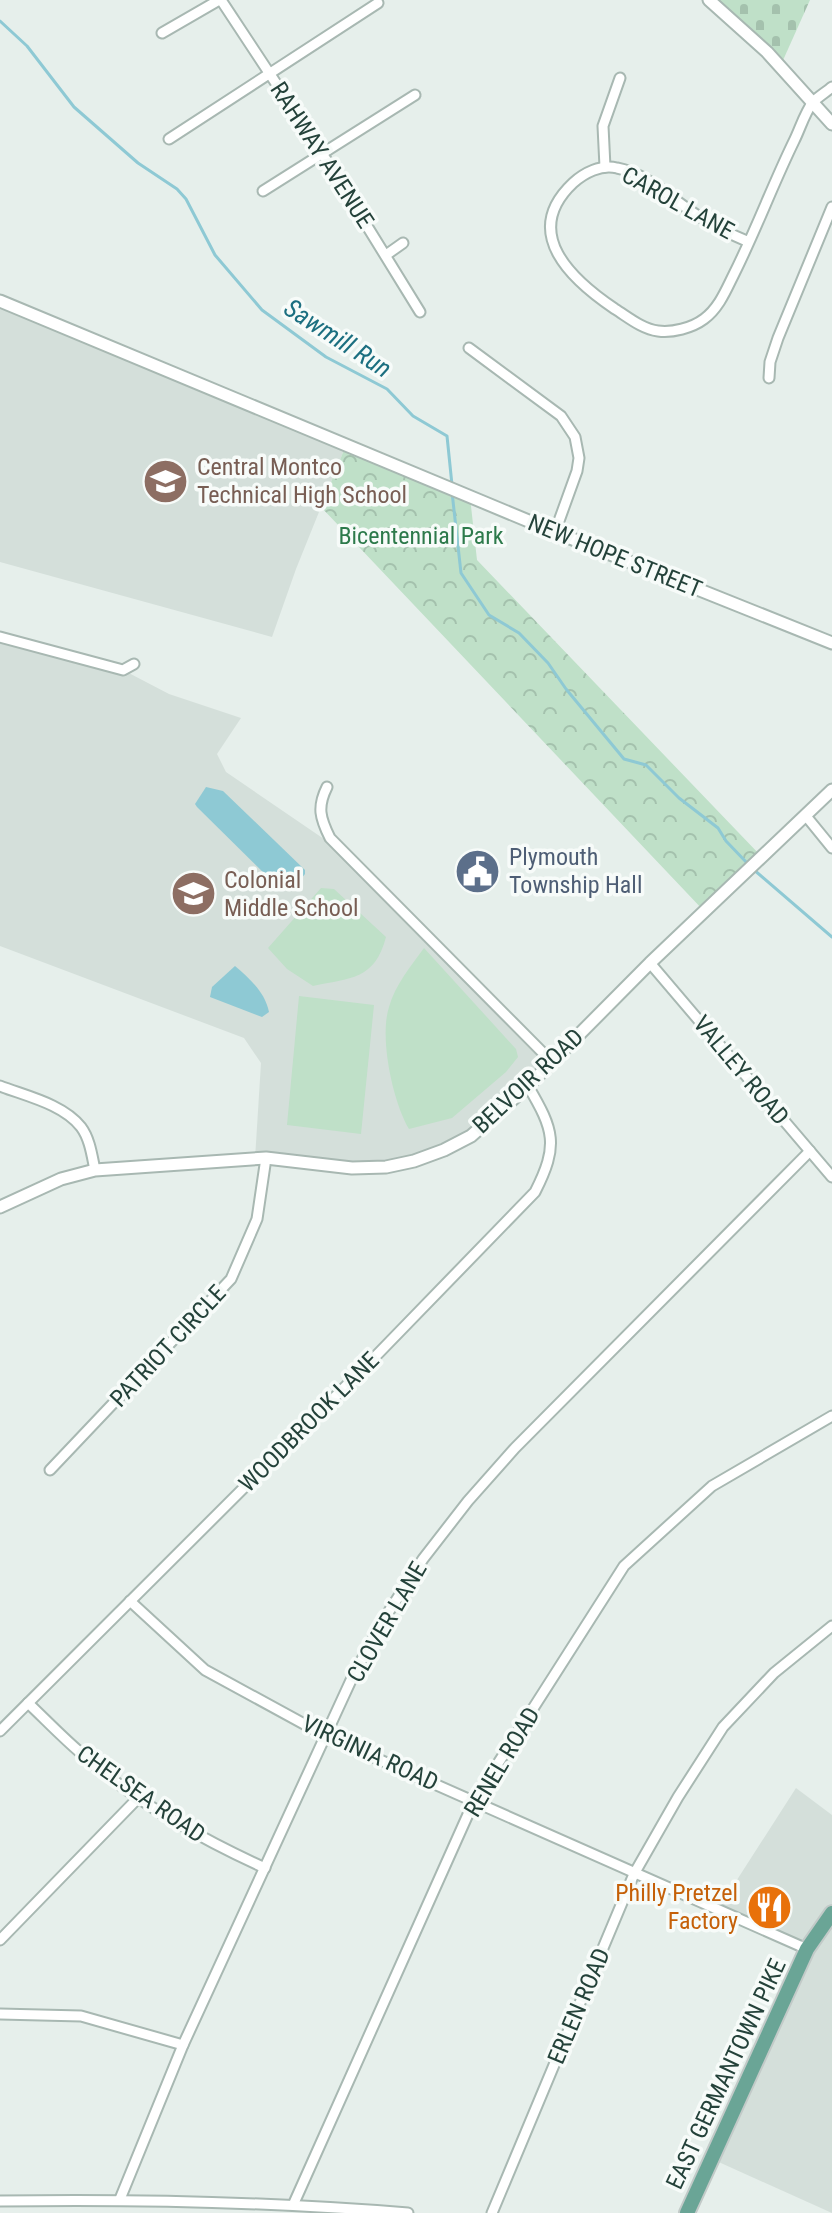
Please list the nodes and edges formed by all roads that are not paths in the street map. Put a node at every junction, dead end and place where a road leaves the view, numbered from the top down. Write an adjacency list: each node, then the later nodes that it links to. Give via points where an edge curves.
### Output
1 (220, 0): 4 (street); 5 (street, RAHWAY AVENUE)
2 (709, 0): 9 (street)
3 (378, 3): 5 (street)
4 (162, 33)
5 (270, 73): 11 (street); 12 (street, RAHWAY AVENUE)
6 (620, 78): 13 (street, via 603,126)
7 (832, 87): 9 (street, CAROL LANE)
8 (415, 95): 12 (street)
9 (813, 102): 10 (street); 16 (street, CAROL LANE)
10 (832, 124)
11 (169, 139)
12 (322, 153): 14 (street); 18 (street, RAHWAY AVENUE)
13 (605, 167): 16 (street, CAROL LANE, via 637,175 701,218); 16 (street, CAROL LANE, via 581,175 560,198 552,226 555,248 570,273 647,329 680,329 705,319 723,296)
14 (263, 191)
15 (832, 207): 22 (street, via 778,338)
16 (749, 242)
17 (403, 243): 18 (street)
18 (386, 255): 20 (street, RAHWAY AVENUE)
19 (0, 301): 23 (street, NEW HOPE STREET)
20 (420, 312)
21 (469, 348): 23 (street, via 561,416 575,437 577,471)
22 (769, 378)
23 (555, 532): 25 (street, NEW HOPE STREET)
24 (0, 637): 26 (street, via 123,670)
25 (832, 643)
26 (134, 664)
27 (327, 787): 32 (street, via 320,813 330,838)
28 (832, 790): 29 (street, BELVOIR ROAD)
29 (806, 816): 30 (street); 31 (street, BELVOIR ROAD)
30 (832, 848)
31 (650, 963): 32 (street, BELVOIR ROAD); 35 (street, VALLEY ROAD)
32 (551, 1061): 34 (street, BELVOIR ROAD)
33 (0, 1086): 37 (street, via 81,1127)
34 (528, 1086): 36 (street, BELVOIR ROAD, via 471,1136 414,1161 352,1168); 42 (street, WOODBROOK LANE, via 544,1114 552,1147 535,1192)
35 (810, 1151): 38 (street, VALLEY ROAD); 46 (street, CLOVER LANE, via 468,1501 382,1622)
36 (266, 1158): 37 (street, BELVOIR ROAD); 41 (street, PATRIOT CIRCLE, via 257,1219 231,1279)
37 (95, 1170): 39 (street, BELVOIR ROAD)
38 (832, 1177)
39 (0, 1207)
40 (832, 1416): 48 (street, RENEL ROAD, via 712,1486 624,1566)
41 (50, 1470)
42 (130, 1601): 44 (street, WOODBROOK LANE); 46 (street, VIRGINIA ROAD, via 205,1670)
43 (832, 1626): 50 (street, ERLEN ROAD, via 774,1673 723,1727)
44 (28, 1703): 45 (street, WOODBROOK LANE); 47 (street, CHELSEA ROAD, via 83,1756)
45 (0, 1731)
46 (326, 1736): 48 (street, VIRGINIA ROAD); 49 (street, CLOVER LANE)
47 (139, 1797): 49 (street, CHELSEA ROAD, via 203,1839); 52 (street)
48 (474, 1801): 50 (street, VIRGINIA ROAD); 58 (street, RENEL ROAD)
49 (265, 1868): 55 (street, CLOVER LANE)
50 (634, 1874): 53 (street, VIRGINIA ROAD); 60 (street, ERLEN ROAD)
51 (832, 1913): 53 (main road, EAST GERMANTOWN PIKE)
52 (0, 1940)
53 (807, 1949): 61 (main road, EAST GERMANTOWN PIKE)
54 (0, 2014): 55 (street, via 81,2016)
55 (183, 2045): 56 (street, CLOVER LANE)
56 (120, 2199): 57 (street); 58 (street)
57 (0, 2201)
58 (294, 2203): 59 (street)
59 (408, 2213)
60 (492, 2213)
61 (687, 2213)

